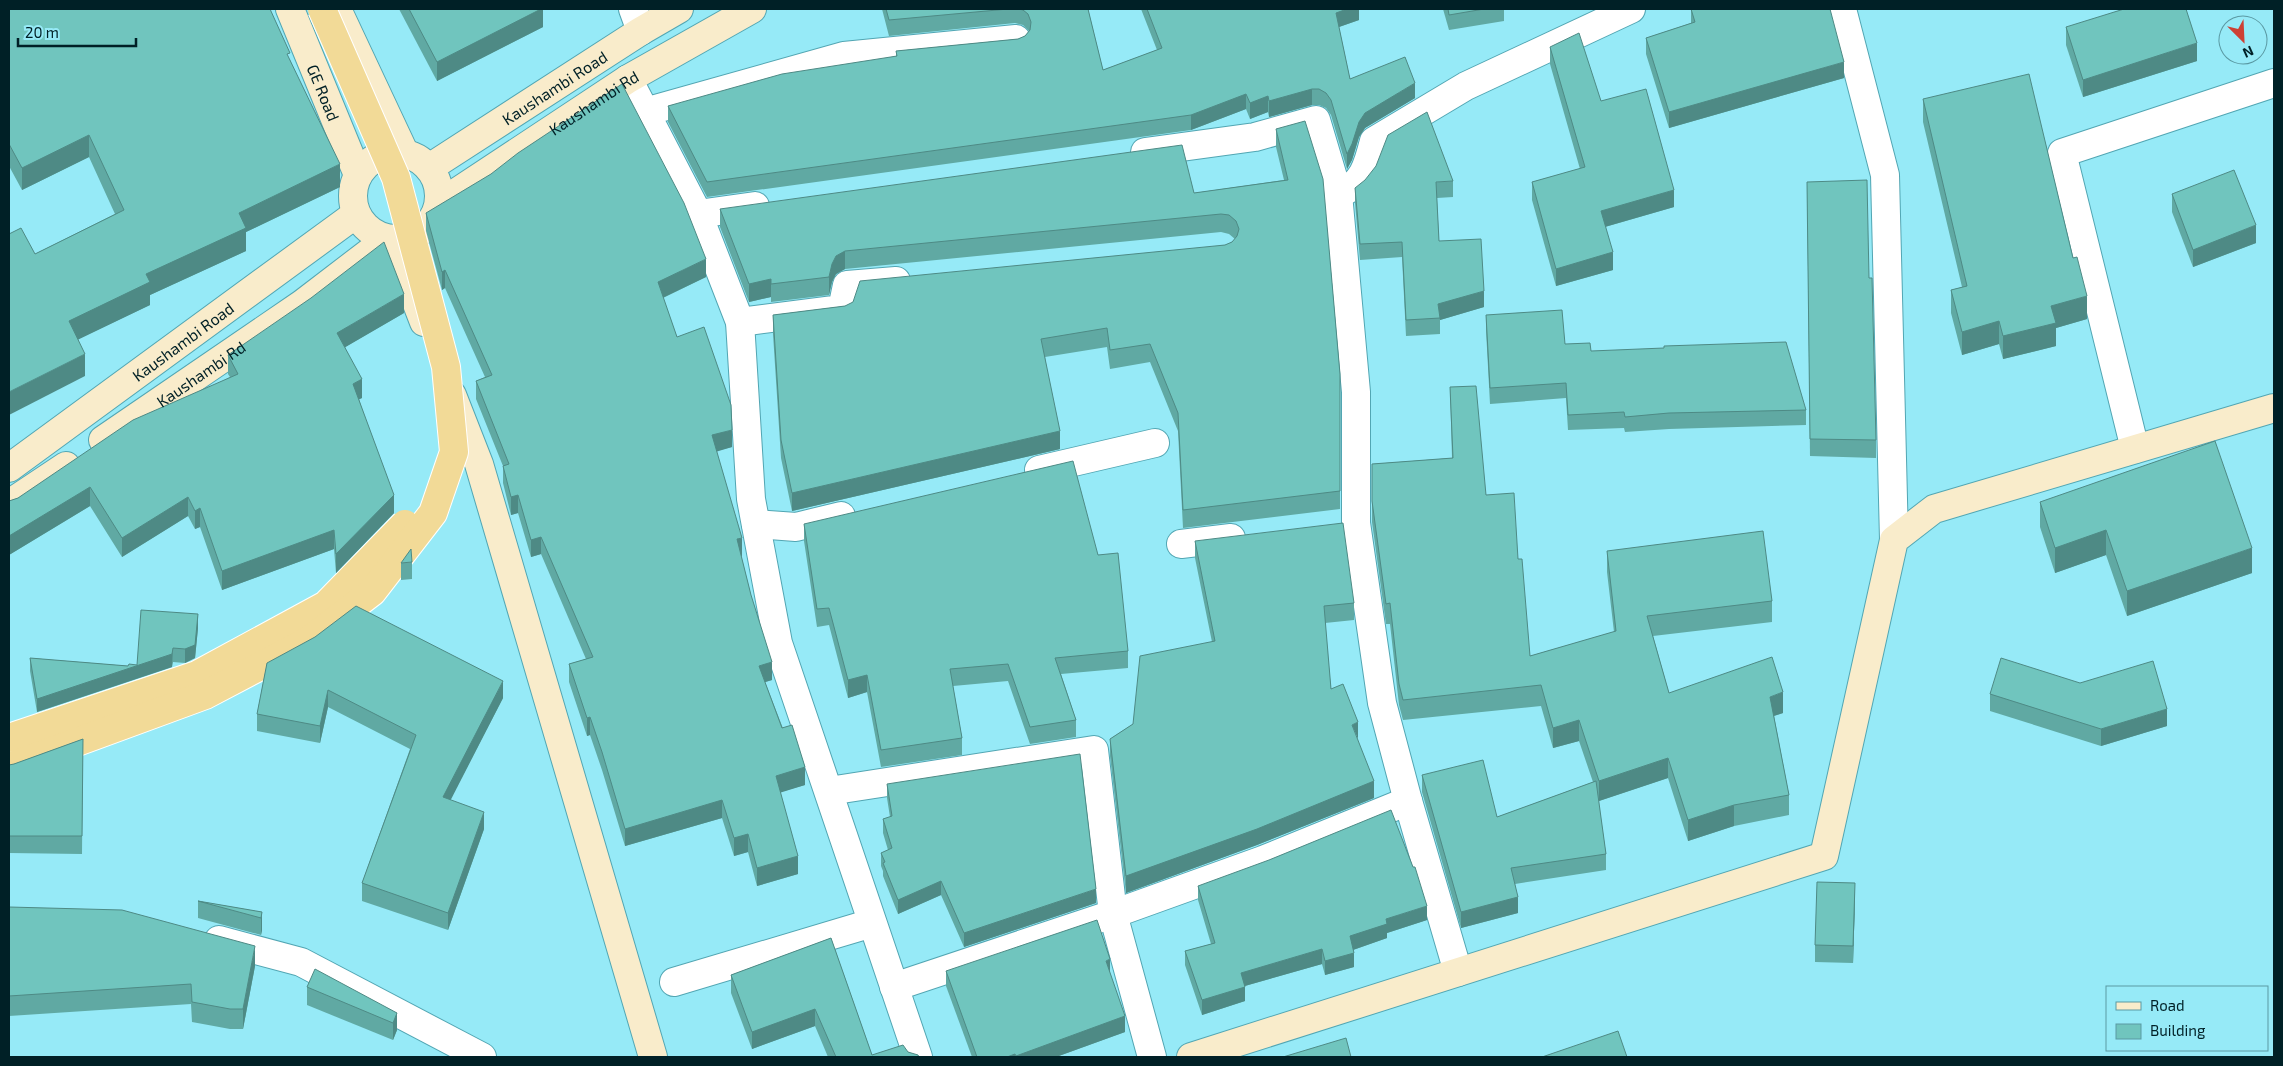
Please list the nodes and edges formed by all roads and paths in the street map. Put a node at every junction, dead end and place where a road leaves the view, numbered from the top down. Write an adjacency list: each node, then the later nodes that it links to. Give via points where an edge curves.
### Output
1 (290, 9): 17 (street, GE Road)
2 (310, 9): 39 (main road, bridge, via 345,83 388,188 433,352 440,422 425,504 326,605 197,675)
3 (322, 9): 40 (main road, bridge, via 396,178 446,367 454,452 433,513 372,592 308,641 205,694)
4 (337, 9): 14 (street)
5 (679, 9): 9 (street, Kaushambi Road)
6 (752, 9): 11 (street, Kaushambi Rd)
7 (1632, 9): 18 (street, via 1466,86 1374,141 1368,165 1351,189)
8 (1842, 9): 37 (street, via 1885,175)
9 (637, 20): 16 (street, Kaushambi Road)
10 (1016, 39): 13 (street, via 844,56)
11 (628, 79): 13 (street); 20 (street, Kaushambi Rd)
12 (2274, 83): 28 (street, via 2062,153)
13 (645, 112): 22 (street)
14 (406, 154): 16 (street); 17 (street, via 378,157 366,164)
15 (1118, 156): 18 (street, via 1255,137 1316,120)
16 (429, 168): 20 (street, via 439,191)
17 (358, 175): 21 (street, via 352,201)
18 (1338, 194): 33 (street, via 1356,392)
19 (777, 203): 22 (street)
20 (439, 204): 23 (street, via 426,228 413,236)
21 (356, 214): 23 (street, via 369,230); 29 (street, Kaushambi Road)
22 (698, 214): 25 (street)
23 (390, 239): 31 (street, Kaushambi Rd, via 302,304); 50 (street, via 479,464)
24 (917, 279): 25 (street, via 846,285 842,309)
25 (740, 322): 34 (street, via 751,499)
26 (2274, 408): 28 (street)
27 (1155, 443): 30 (street)
28 (2135, 449): 37 (street, via 1934,508)
29 (9, 468)
30 (1016, 476)
31 (9, 504)
32 (864, 511): 34 (street, via 796,526)
33 (1356, 523): 35 (street); 42 (street, via 1382,703)
34 (756, 524): 41 (street, via 778,643)
35 (1327, 527)
36 (1259, 535): 38 (street)
37 (1894, 540): 46 (street, via 1824,856)
38 (1181, 544)
39 (9, 738)
40 (9, 767)
41 (829, 791): 43 (street, via 1094,750); 44 (street)
42 (1408, 801): 43 (street, via 1263,860); 46 (street)
43 (1114, 914): 48 (street); 52 (street)
44 (872, 922): 47 (street); 48 (street)
45 (199, 935): 49 (street, via 301,962)
46 (1458, 972): 53 (street)
47 (674, 982)
48 (894, 987): 51 (street)
49 (482, 1057)
50 (653, 1057)
51 (918, 1057)
52 (1152, 1057)
53 (1191, 1057)

